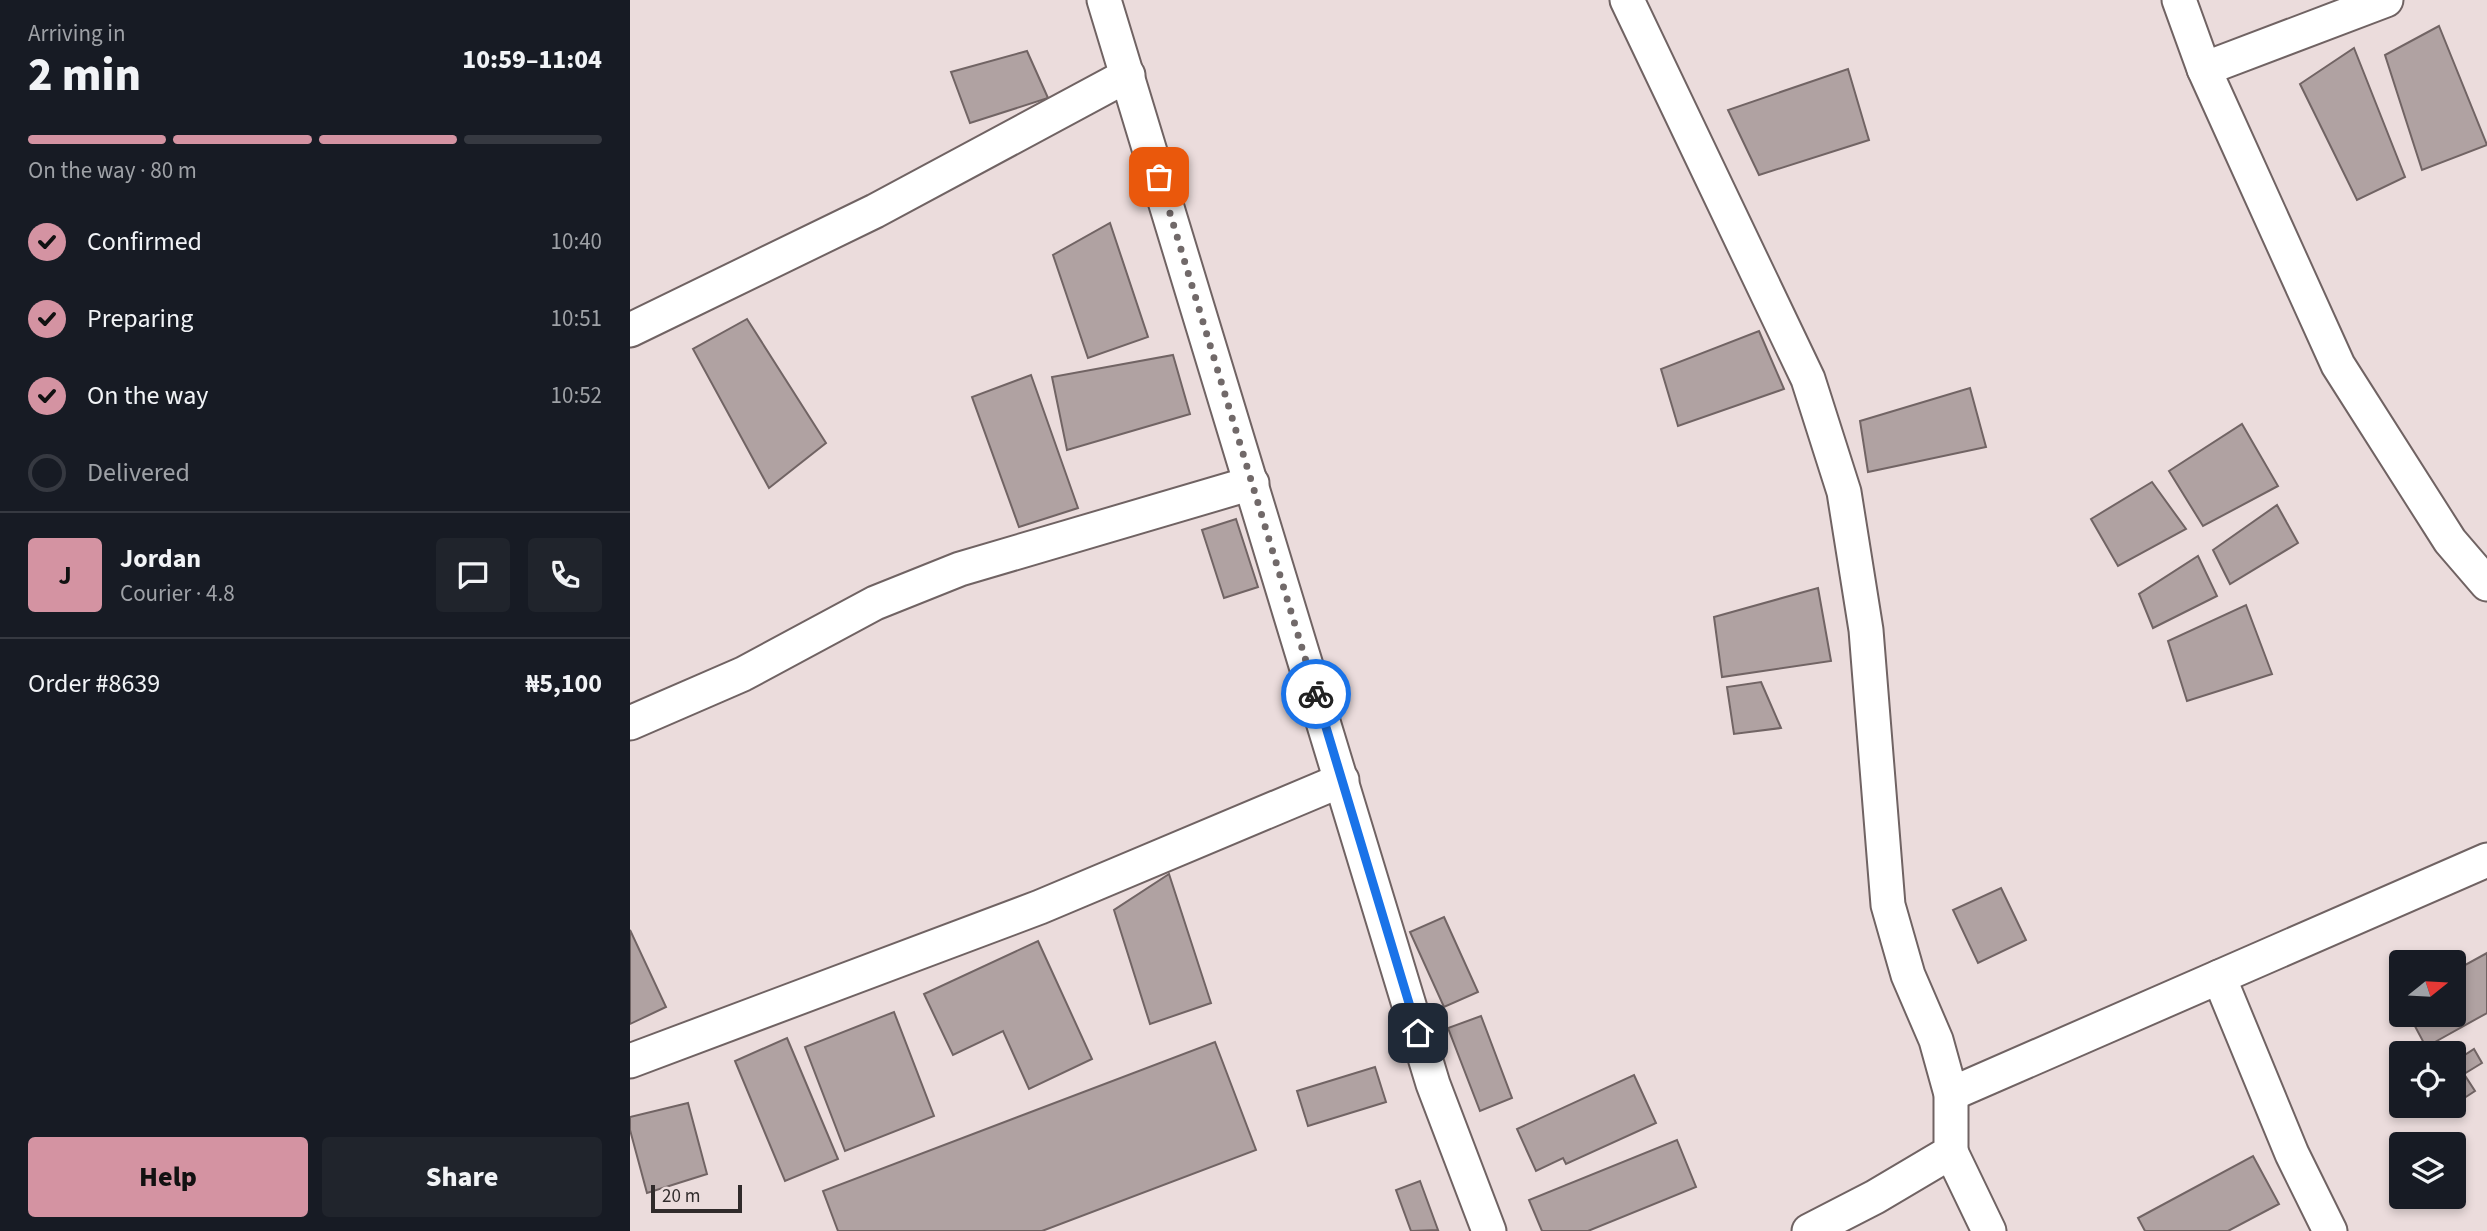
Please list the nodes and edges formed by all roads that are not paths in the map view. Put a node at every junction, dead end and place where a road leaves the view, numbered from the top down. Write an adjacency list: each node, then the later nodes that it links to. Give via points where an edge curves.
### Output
1 (1104, 0): 6 (street)
2 (1627, 0): 15 (street, via 1808,379 1844,492 1866,630 1888,905)
3 (2179, 0): 5 (street)
4 (2386, 0): 5 (street)
5 (2204, 69): 9 (street, via 2339,365 2450,541)
6 (1128, 75): 7 (street, via 876,211); 8 (street)
7 (630, 330)
8 (1252, 483): 10 (street, via 960,569 876,603 743,674); 11 (street)
9 (2487, 584)
10 (630, 723)
11 (1342, 780): 14 (street, via 1040,907); 17 (street, via 1433,1084)
12 (2487, 860): 13 (street)
13 (2220, 977): 15 (street); 20 (street, via 2292,1154)
14 (630, 1061)
15 (1951, 1094): 16 (street)
16 (1951, 1152): 18 (street); 19 (street)
17 (1489, 1231)
18 (1809, 1231)
19 (1989, 1231)
20 (2330, 1231)

